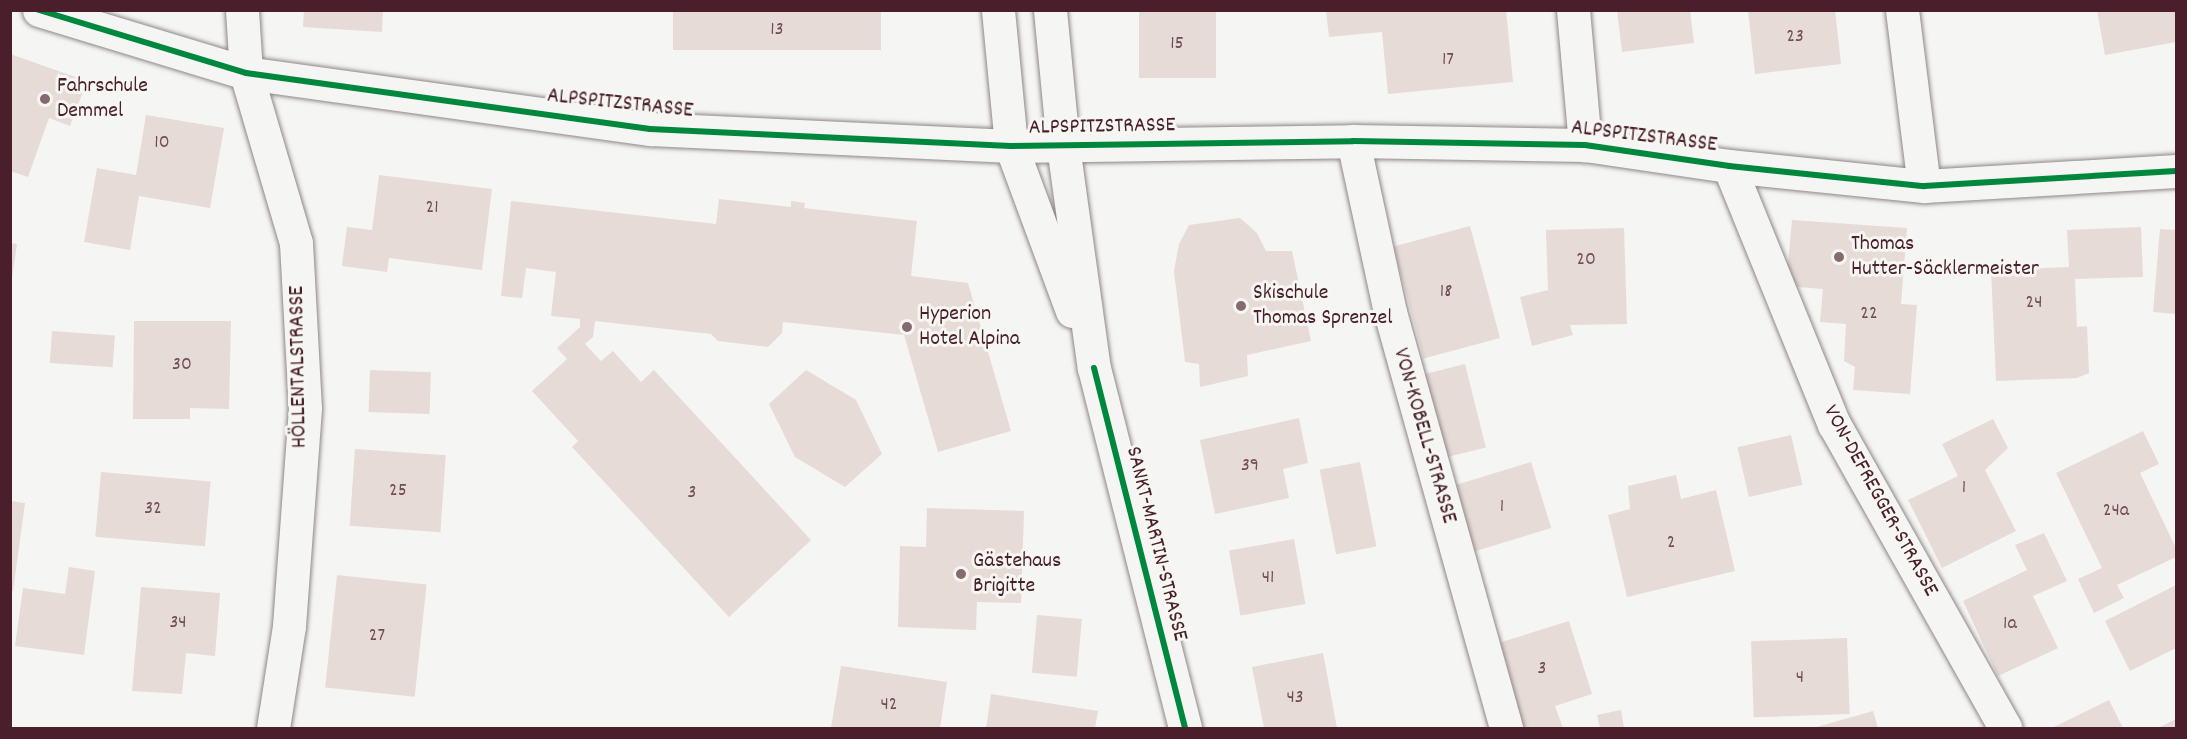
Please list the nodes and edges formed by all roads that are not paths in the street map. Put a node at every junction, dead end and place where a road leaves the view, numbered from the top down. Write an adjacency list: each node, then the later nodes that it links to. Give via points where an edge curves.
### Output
1 (39, 10): 7 (street, ALPSPITZSTRASSE)
2 (242, 10): 7 (street, HÖLLENTALSTRASSE)
3 (998, 10): 10 (street, SANKT-MARTIN-STRASSE)
4 (1050, 10): 11 (street, SANKT-MARTIN-STRASSE)
5 (1573, 10): 9 (street)
6 (1902, 10): 14 (street)
7 (246, 73): 10 (street, ALPSPITZSTRASSE, via 650,129); 16 (street, HÖLLENTALSTRASSE, via 296,243 305,408 289,626)
8 (1353, 141): 9 (street, ALPSPITZSTRASSE); 11 (street, ALPSPITZSTRASSE); 18 (street, VON-KOBELL-STRASSE, via 1390,312)
9 (1585, 145): 12 (street, ALPSPITZSTRASSE)
10 (1011, 146): 11 (street, ALPSPITZSTRASSE); 15 (street, SANKT-MARTIN-STRASSE)
11 (1063, 146): 15 (street, SANKT-MARTIN-STRASSE)
12 (1729, 166): 14 (street, ALPSPITZSTRASSE); 19 (street, VON-DEFREGGER-STRASSE, via 1834,424)
13 (2176, 171): 14 (street, ALPSPITZSTRASSE)
14 (1924, 186)
15 (1094, 368): 17 (street, SANKT-MARTIN-STRASSE)
16 (273, 729)
17 (1185, 729)
18 (1506, 729)
19 (2005, 729)

